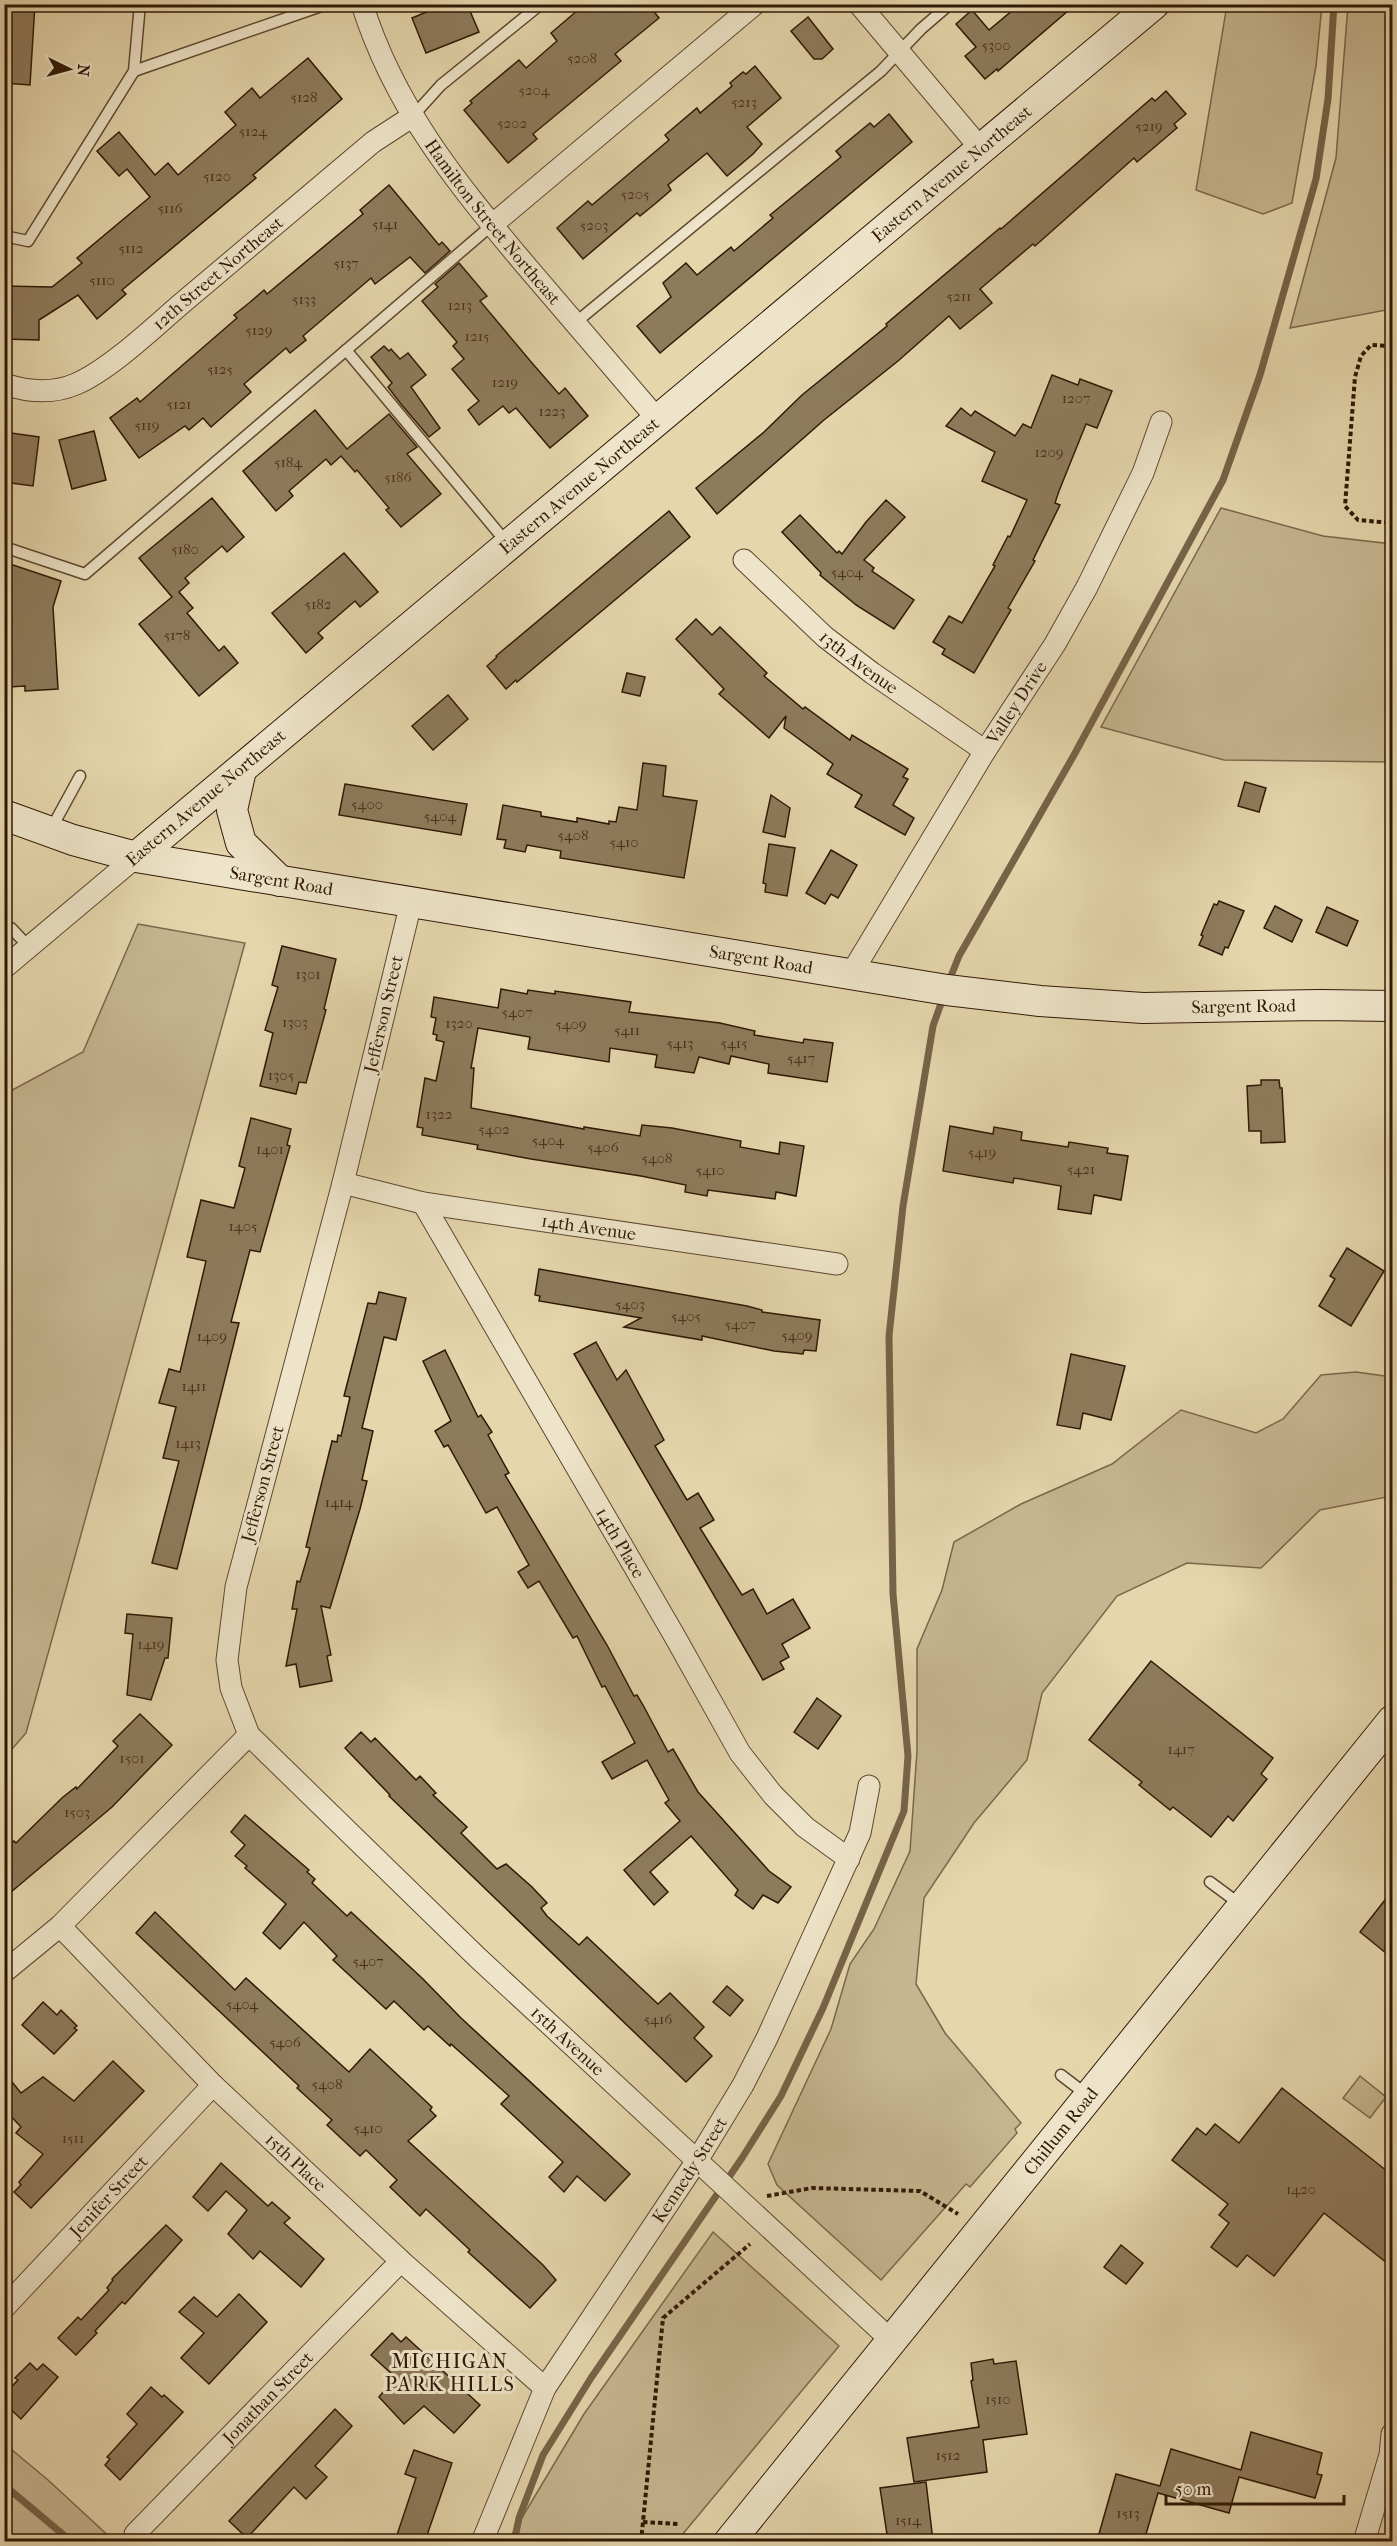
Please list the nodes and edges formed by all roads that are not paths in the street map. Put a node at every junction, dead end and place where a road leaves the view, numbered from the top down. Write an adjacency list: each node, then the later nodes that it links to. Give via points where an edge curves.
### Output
1 (140, 4): 10 (lane)
2 (327, 4): 10 (lane)
3 (362, 4): 11 (street, Hamilton Street Northeast, via 385,64)
4 (541, 4): 11 (lane, via 441,85)
5 (755, 4): 13 (street)
6 (859, 4): 9 (street)
7 (950, 4): 9 (lane)
8 (1154, 4): 12 (main road, Eastern Avenue Northeast)
9 (900, 52): 12 (street); 15 (lane)
10 (134, 71): 14 (lane, via 28,241)
11 (413, 117): 13 (street, Hamilton Street Northeast, via 455,181); 17 (street, 12th Street Northeast, via 372,142 91,376 52,390 27,390)
12 (981, 149): 18 (main road, Eastern Avenue Northeast)
13 (492, 225): 15 (street, Hamilton Street Northeast); 16 (lane)
14 (4, 236)
15 (574, 323): 18 (street, Hamilton Street Northeast)
16 (346, 350): 20 (lane); 21 (lane, via 85,574)
17 (4, 384)
18 (658, 420): 20 (main road, Eastern Avenue Northeast)
19 (1161, 422): 23 (street, Valley Drive, via 1143,473 1087,587)
20 (509, 545): 24 (main road, Eastern Avenue Northeast)
21 (4, 547)
22 (744, 560): 23 (street, 13th Avenue, via 825,637)
23 (985, 751): 34 (street, Valley Drive)
24 (241, 770): 28 (main road, Eastern Avenue Northeast); 29 (main road, via 232,810 241,843)
25 (80, 776): 27 (lane)
26 (4, 815): 27 (main road, Sargent Road)
27 (50, 831): 28 (main road, Sargent Road)
28 (136, 857): 29 (main road, Sargent Road); 32 (street, Eastern Avenue Northeast)
29 (280, 881): 30 (main road, Sargent Road)
30 (411, 903): 34 (main road, Sargent Road); 36 (street, Jefferson Street)
31 (11, 928): 32 (lane)
32 (29, 947): 33 (street, Eastern Avenue Northeast)
33 (4, 968)
34 (852, 974): 35 (main road, Sargent Road, via 1040,1001 1143,1008)
35 (1392, 1006)
36 (343, 1184): 37 (street, 14th Avenue); 40 (street, Jefferson Street, via 230,1623 227,1660 231,1688)
37 (423, 1203): 38 (street, 14th Avenue); 42 (street, 14th Place, via 740,1753 772,1795 805,1827)
38 (837, 1263)
39 (1392, 1721): 44 (main road, Chillum Road)
40 (249, 1735): 45 (street); 50 (street, 15th Avenue, via 478,1958)
41 (869, 1786): 42 (street, Kennedy Street, via 864,1823)
42 (849, 1859): 50 (street, Kennedy Street, via 767,2038)
43 (1209, 1882): 44 (lane)
44 (1244, 1907): 49 (main road, Chillum Road)
45 (60, 1926): 46 (street); 48 (street, 15th Place)
46 (4, 1972)
47 (1061, 2075): 49 (lane)
48 (213, 2085): 51 (street, 15th Place); 52 (street, Jenifer Street)
49 (1089, 2097): 53 (main road, Chillum Road)
50 (698, 2160): 53 (street, 15th Avenue); 54 (street, Kennedy Street)
51 (401, 2262): 54 (street, 15th Place); 56 (street, Jonathan Street)
52 (4, 2308)
53 (892, 2341): 58 (main road, Chillum Road)
54 (545, 2388): 57 (street, Kennedy Street)
55 (1392, 2434): 59 (street, via 1390,2455)
56 (139, 2538)
57 (482, 2541)
58 (729, 2541)
59 (1364, 2541)

